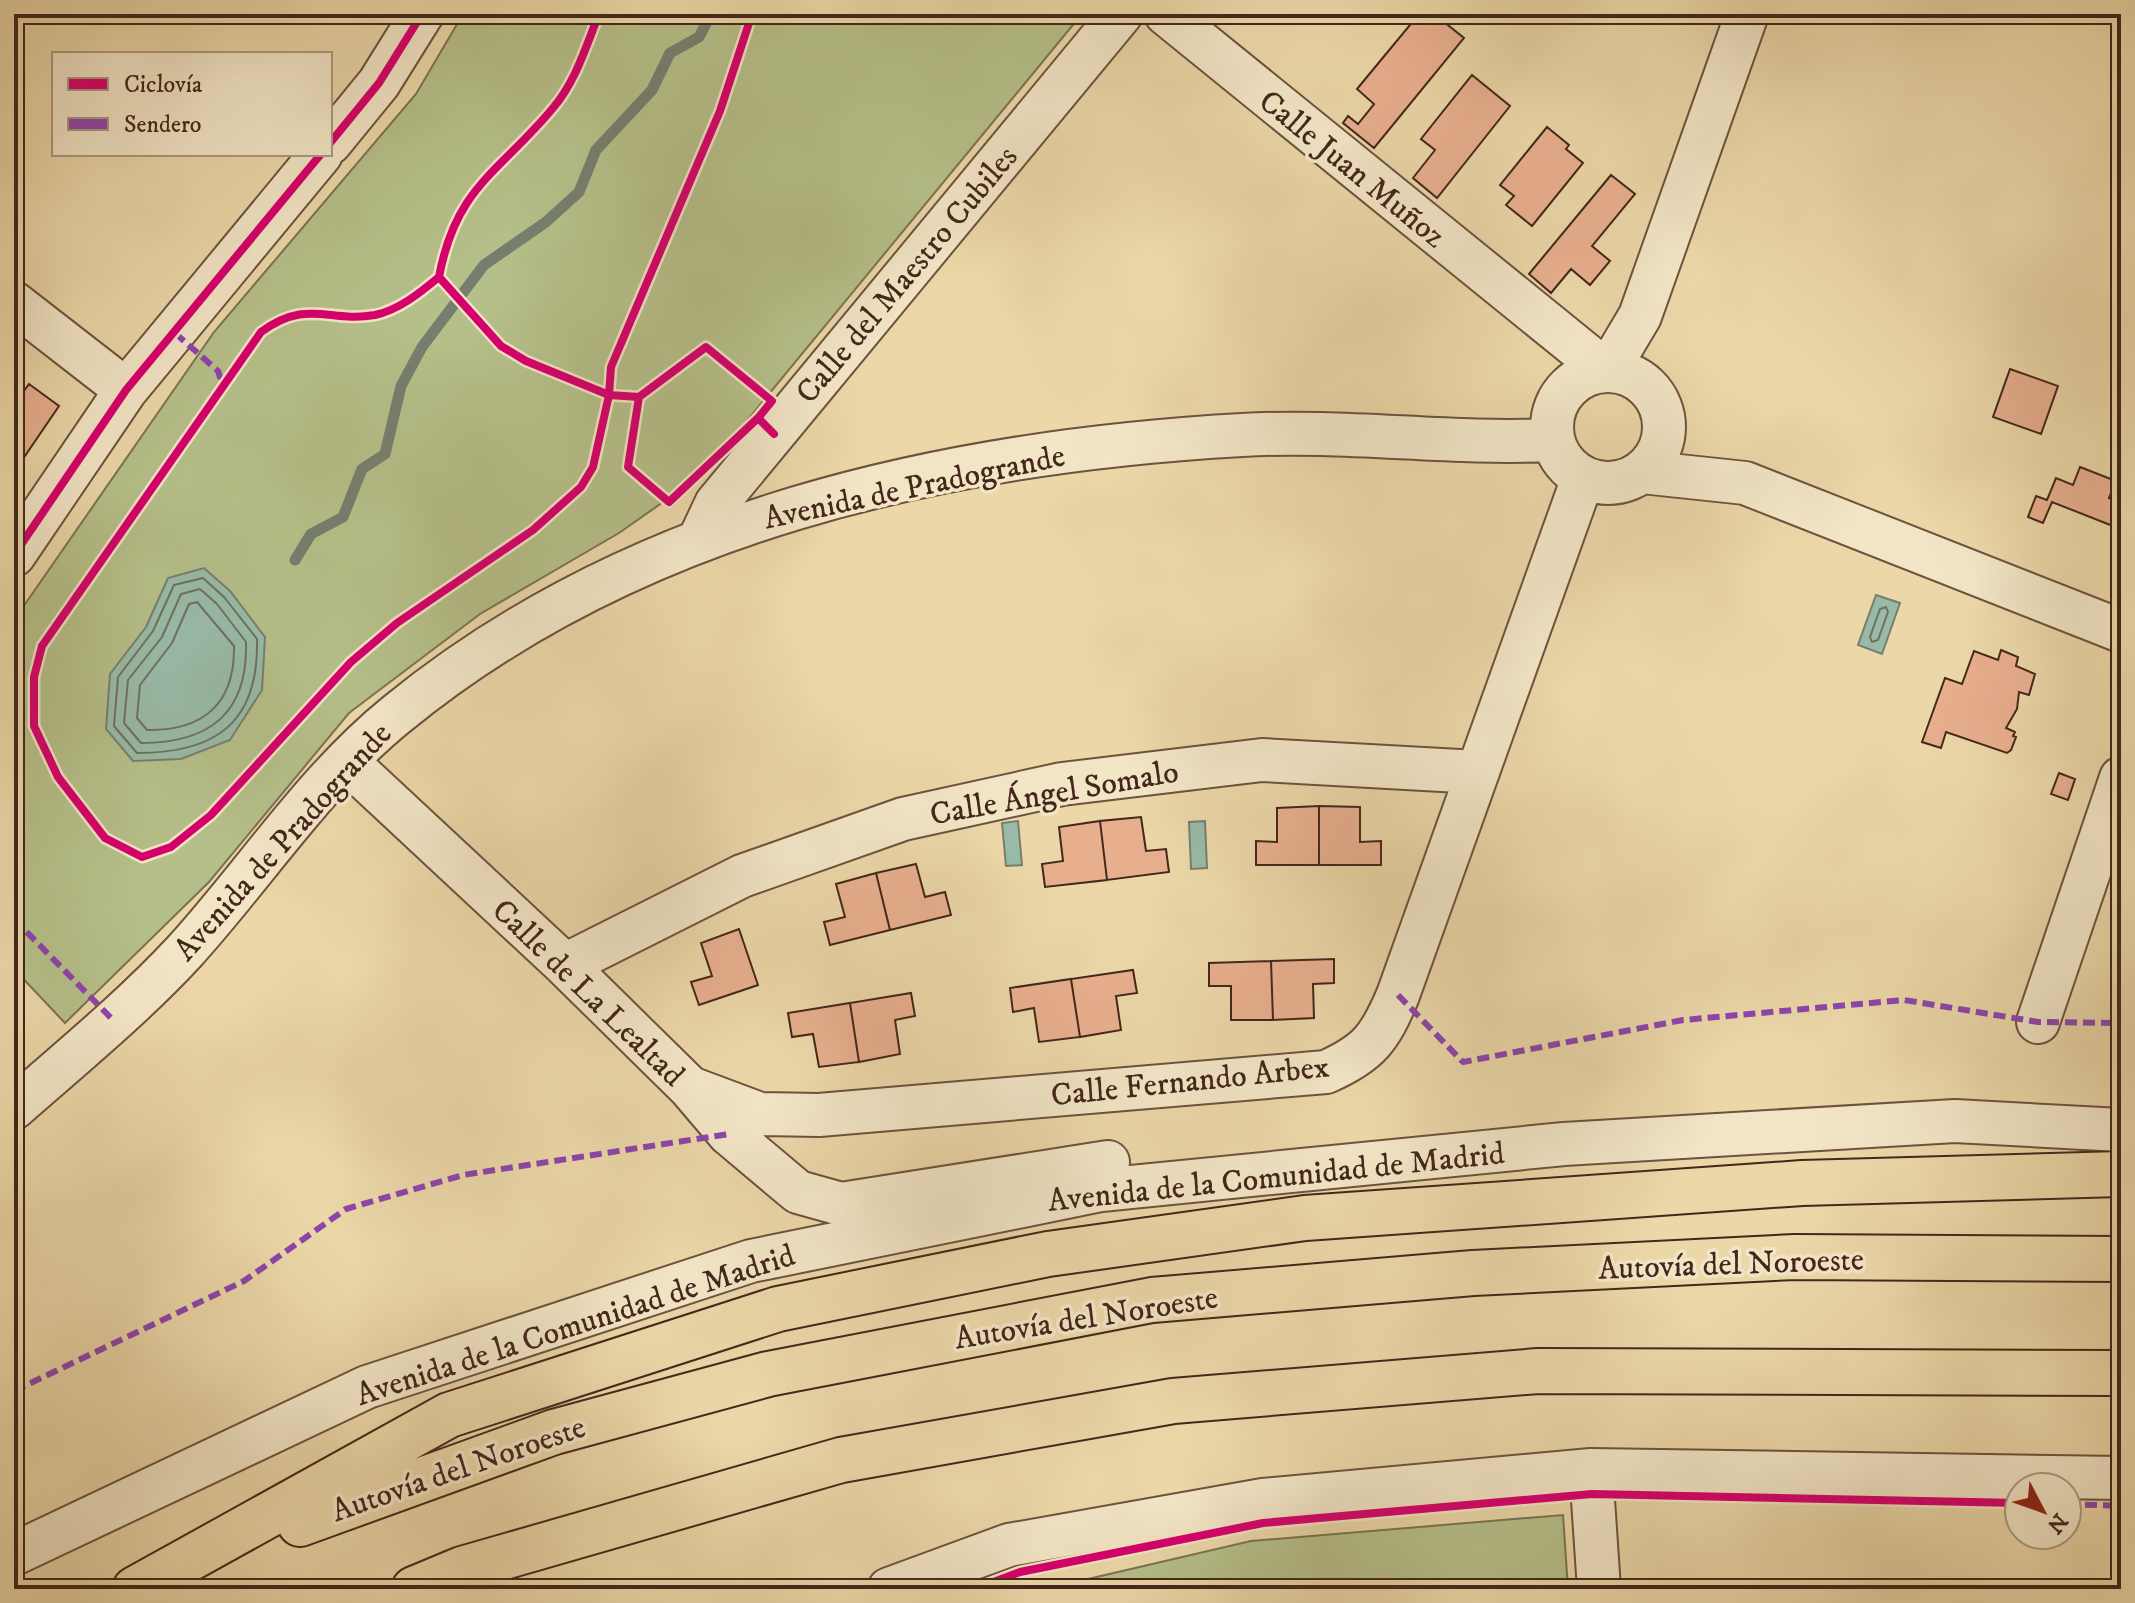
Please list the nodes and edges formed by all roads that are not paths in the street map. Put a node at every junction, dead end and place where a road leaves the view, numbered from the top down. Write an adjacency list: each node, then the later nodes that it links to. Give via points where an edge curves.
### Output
1 (422, 14): 5 (street, via 379,83)
2 (1121, 14): 15 (street, Calle del Maestro Cubiles, via 716,504)
3 (1166, 14): 8 (street, Calle Juan Muñoz, via 1540,321)
4 (1747, 14): 8 (street, via 1640,316)
5 (332, 141)
6 (319, 156): 9 (street)
7 (14, 303): 9 (street)
8 (1594, 375): 10 (street, via 1639,380 1659,404); 11 (street, via 1554,411)
9 (126, 390): 16 (street)
10 (1664, 420): 12 (street, via 1659,449); 14 (street)
11 (1552, 440): 13 (street, via 1559,455); 15 (street, Avenida de Pradogrande, via 1244,435 1027,455 803,503)
12 (1642, 472): 13 (street, via 1613,483); 14 (street)
13 (1583, 478): 19 (street, Calle Fernando Arbex)
14 (1745, 483): 17 (street)
15 (700, 538): 18 (street, Avenida de Pradogrande, via 529,621 397,714)
16 (14, 555)
17 (2121, 631)
18 (346, 761): 21 (street, Calle de La Lealtad); 24 (street, Avenida de Pradogrande, via 183,953)
19 (1478, 772): 21 (street, Calle Ángel Somalo, via 1262,760 1062,784 903,819 742,876); 23 (street, Calle Fernando Arbex, via 1382,1033 1358,1058 1326,1072 819,1115 760,1114)
20 (2121, 778): 22 (street)
21 (565, 965): 23 (street, Calle de La Lealtad)
22 (2038, 1022)
23 (689, 1087): 26 (street, Calle de La Lealtad, via 729,1134 798,1192 841,1204 1091,1163 1375,1137)
24 (14, 1108)
25 (2121, 1130): 26 (street, Avenida de la Comunidad de Madrid, via 1955,1121)
26 (1564, 1144): 32 (street, Avenida de la Comunidad de Madrid, via 1101,1190 751,1261 367,1387)
27 (2121, 1174): 33 (highway, via 1802,1183 1305,1218 1048,1254 793,1306 449,1415)
28 (2121, 1259): 33 (highway, Autovía del Noroeste, via 1795,1257 1473,1273 1152,1300 768,1374 554,1432 338,1508)
29 (2121, 1373): 34 (highway, via 1538,1371 1173,1401 841,1460 462,1569)
30 (1591, 1470): 31 (street); 35 (street, via 1263,1500 1009,1545); 36 (street)
31 (2121, 1478)
32 (14, 1554)
33 (137, 1589)
34 (414, 1589)
35 (889, 1589)
36 (1599, 1589)

